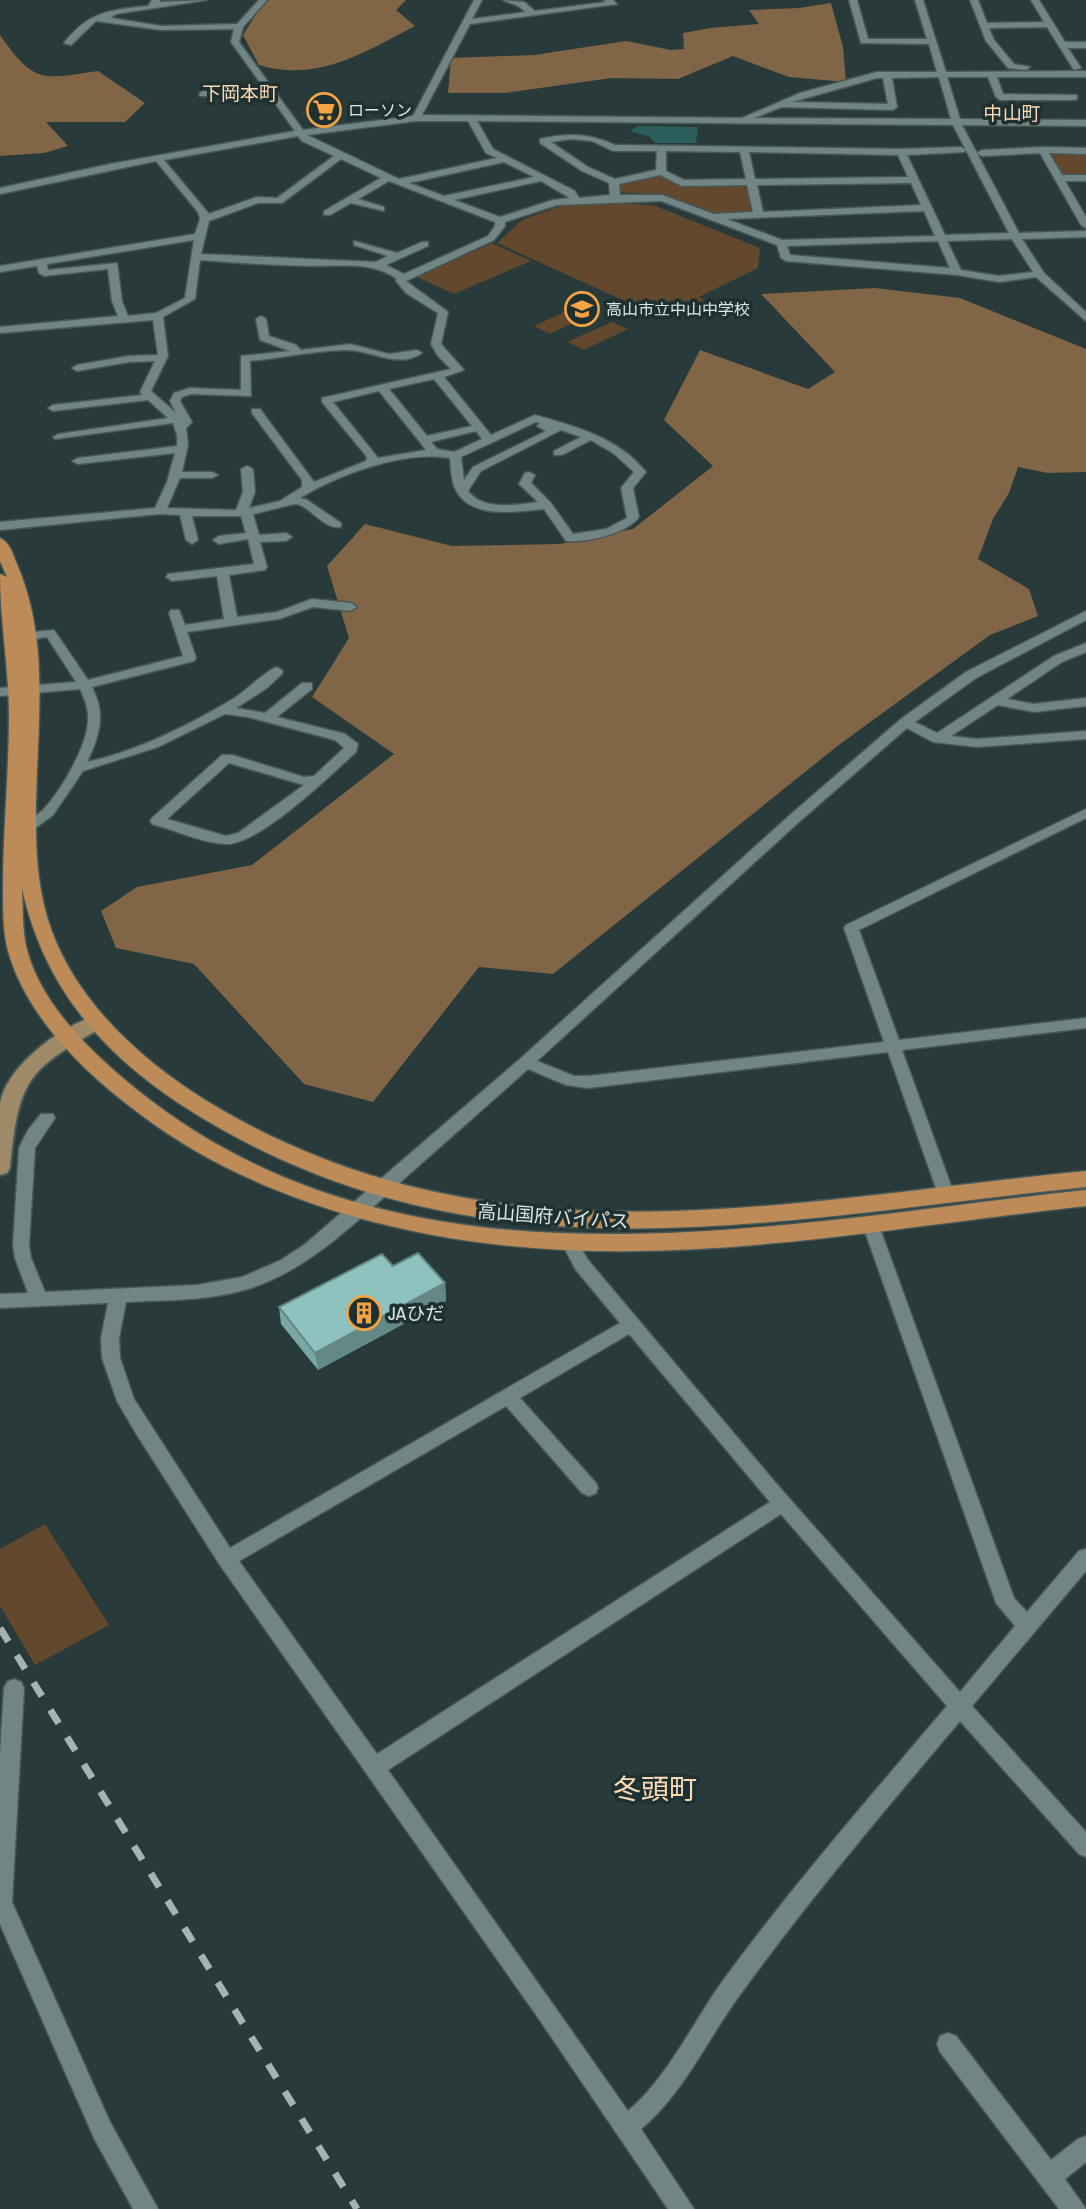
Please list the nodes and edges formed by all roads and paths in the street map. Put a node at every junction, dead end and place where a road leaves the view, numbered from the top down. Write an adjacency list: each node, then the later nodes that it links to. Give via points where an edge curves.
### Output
1 (203, 0): 12 (street)
2 (213, 0): 14 (street)
3 (263, 0): 19 (street)
4 (478, 0): 17 (street)
5 (507, 0): 15 (street)
6 (562, 0): 13 (street)
7 (608, 0): 13 (street, via 613,4)
8 (853, 0): 21 (street, via 864,41)
9 (919, 0): 21 (street)
10 (974, 0): 20 (street)
11 (1035, 0): 18 (street)
12 (156, 2): 16 (street, via 150,8 114,12)
13 (572, 8): 15 (street)
14 (195, 14)
15 (533, 14): 17 (street)
16 (104, 19): 19 (street, via 161,28); 22 (street, via 94,18)
17 (466, 22): 36 (street)
18 (1050, 24): 20 (street); 23 (street)
19 (239, 26): 41 (street, via 238,48)
20 (984, 26): 25 (street, via 1011,66)
21 (932, 42): 27 (street)
22 (68, 43)
23 (1062, 45): 24 (street); 25 (street)
24 (1086, 45)
25 (1081, 68)
26 (887, 74): 27 (street); 35 (street); 35 (street, via 894,111)
27 (942, 74): 28 (street); 39 (street)
28 (991, 74): 29 (street); 33 (street, via 1000,97)
29 (1056, 74): 30 (street); 33 (street)
30 (1086, 74)
31 (203, 94): 32 (street)
32 (236, 94)
33 (1074, 97): 34 (street)
34 (1086, 97)
35 (777, 104): 38 (street)
36 (416, 118): 37 (street); 41 (street)
37 (471, 118): 42 (street); 52 (street, via 489,151)
38 (743, 121): 39 (street); 42 (street)
39 (957, 123): 40 (street); 79 (street)
40 (1086, 123)
41 (301, 133): 50 (street); 51 (street)
42 (710, 135): 43 (street); 44 (street)
43 (662, 148): 53 (street); 62 (street, via 613,148 571,136 543,141 585,170)
44 (744, 149): 48 (street); 63 (street)
45 (961, 150): 48 (street)
46 (1043, 150): 47 (street); 49 (street); 57 (street)
47 (1086, 151)
48 (901, 152): 60 (street)
49 (982, 153)
50 (340, 156): 55 (street); 74 (street, via 279,201 257,200)
51 (158, 158): 54 (street); 74 (street, via 204,211)
52 (507, 159): 56 (street); 61 (street)
53 (662, 172): 62 (street); 63 (street, via 682,183)
54 (56, 177): 59 (street); 64 (street)
55 (388, 178): 61 (street); 67 (street)
56 (543, 178): 66 (street); 68 (street, via 572,193)
57 (1058, 178): 58 (street); 76 (street)
58 (1086, 178)
59 (2, 179)
60 (913, 180): 63 (street); 69 (street)
61 (399, 182): 66 (street)
62 (614, 182): 65 (street)
63 (751, 182): 71 (street)
64 (0, 191)
65 (615, 198): 68 (street); 73 (street, via 662,198)
66 (441, 199): 75 (street)
67 (351, 200): 70 (street); 72 (street)
68 (576, 200): 75 (street)
69 (927, 208): 71 (street); 80 (street)
70 (381, 209)
71 (758, 213): 73 (street)
72 (327, 214)
73 (712, 217): 82 (street)
74 (205, 219): 78 (street)
75 (500, 220): 93 (street, via 491,238)
76 (1086, 225)
77 (1086, 234): 79 (street)
78 (199, 236): 86 (street); 88 (street)
79 (1016, 236): 80 (street); 95 (street, via 1040,275)
80 (941, 238): 82 (street); 91 (street)
81 (356, 243): 85 (street)
82 (780, 243): 91 (street, via 786,258)
83 (425, 244): 85 (street)
84 (276, 251): 87 (street)
85 (397, 256): 89 (street)
86 (195, 257): 87 (street); 94 (street, via 190,299)
87 (351, 261): 89 (street)
88 (41, 262): 90 (street); 96 (street, via 44,273 113,265)
89 (379, 264): 93 (street)
90 (0, 269)
91 (957, 272): 92 (street, via 999,279)
92 (1033, 275)
93 (403, 278): 103 (street, via 402,285 409,291 443,312 436,344 459,370)
94 (158, 316): 96 (street); 101 (street)
95 (1086, 318)
96 (124, 319): 98 (street)
97 (261, 319): 99 (street, via 264,338)
98 (0, 330)
99 (299, 353): 100 (street, via 350,347 389,357); 109 (street, via 245,358 247,394 190,391 178,396 175,401 186,422)
100 (417, 354)
101 (162, 358): 102 (street); 105 (street, via 145,392)
102 (77, 368)
103 (437, 375): 104 (street); 110 (street)
104 (382, 388): 113 (street); 120 (street, via 326,400 373,457)
105 (150, 397): 106 (street); 109 (street)
106 (53, 408)
107 (256, 411): 125 (street, via 307,480)
108 (530, 422): 111 (street, via 535,418); 114 (street); 126 (street, via 556,430 477,469)
109 (177, 423): 112 (street); 115 (street)
110 (480, 428): 113 (street); 114 (street)
111 (591, 436): 117 (street); 128 (street, via 622,454 640,472 627,488 633,517 615,530 570,538)
112 (59, 437)
113 (424, 440): 116 (street)
114 (490, 440): 118 (street)
115 (181, 449): 119 (street); 122 (street)
116 (433, 452): 118 (street); 120 (street)
117 (558, 453)
118 (455, 456): 126 (street)
119 (78, 461)
120 (371, 463): 125 (street)
121 (247, 468): 131 (street, via 249,492)
122 (175, 475): 123 (street); 129 (street)
123 (212, 475)
124 (529, 475): 128 (street, via 525,484)
125 (308, 488): 127 (street)
126 (462, 491): 128 (street, via 494,510)
127 (290, 499): 131 (street); 133 (street, via 303,502)
128 (547, 505)
129 (159, 511): 130 (street); 132 (street)
130 (185, 512): 131 (street); 136 (street)
131 (244, 512): 134 (street)
132 (0, 526)
133 (337, 526)
134 (254, 537): 135 (street); 137 (street); 139 (street, via 261,567)
135 (286, 537)
136 (192, 540)
137 (219, 540)
138 (0, 543): 147 (highway, via 19,584)
139 (222, 572): 140 (street); 145 (street)
140 (172, 577)
141 (0, 579): 152 (highway, via 9,609)
142 (351, 607): 145 (street, via 312,603 293,611)
143 (175, 613): 146 (street)
144 (1086, 615): 157 (street, via 971,675)
145 (230, 621): 146 (street)
146 (180, 629): 150 (street, via 190,658)
147 (28, 636): 150 (street, via 50,633); 152 (highway)
148 (1086, 647): 153 (street, via 1058,659)
149 (277, 671): 155 (street)
150 (84, 685): 152 (street); 160 (street, via 96,713 96,726)
151 (307, 685): 156 (street)
152 (15, 691): 163 (highway, 高山国府バイパス); 166 (highway, 高山国府バイパス, via 3,831 4,892 9,924 32,984)
153 (995, 700): 154 (street, via 1034,708); 159 (street)
154 (1086, 702)
155 (221, 710): 156 (street); 160 (street, via 104,763)
156 (267, 718): 161 (street, via 351,744)
157 (906, 722): 159 (street); 168 (street)
158 (1086, 735): 159 (street, via 977,743)
159 (938, 739)
160 (78, 768): 163 (street, via 51,810)
161 (317, 780): 161 (street, via 242,837 226,840 157,821 227,758 303,781)
162 (1086, 813): 167 (street, via 851,928)
163 (25, 828): 164 (highway, 高山国府バイパス, via 31,891 48,949 76,999)
164 (96, 1022): 166 (main road); 172 (highway, 高山国府バイパス, via 170,1087 238,1131 306,1163)
165 (1086, 1023): 167 (street)
166 (69, 1037): 170 (main road, via 34,1060 15,1087 4,1120); 175 (highway, 高山国府バイパス, via 136,1101 203,1145 278,1182)
167 (891, 1045): 168 (street, via 588,1082 559,1077); 173 (street)
168 (526, 1062): 172 (street)
169 (47, 1118): 179 (street, via 27,1148 21,1245)
170 (0, 1168)
171 (1086, 1178): 173 (highway, 高山国府バイパス)
172 (382, 1189): 173 (highway, 高山国府バイパス, via 521,1214 643,1222 730,1218); 175 (street)
173 (946, 1194)
174 (1086, 1198): 176 (highway, 高山国府バイパス)
175 (358, 1210): 177 (highway, 高山国府バイパス, via 483,1236); 178 (street, via 310,1250 266,1275 223,1288)
176 (870, 1223): 177 (highway, 高山国府バイパス, via 693,1242); 187 (street, via 1006,1603)
177 (570, 1244): 181 (street)
178 (118, 1297): 179 (street); 186 (street, via 111,1358 125,1401)
179 (39, 1300): 180 (street)
180 (0, 1301)
181 (631, 1325): 182 (street); 184 (street)
182 (508, 1396): 183 (street); 186 (street)
183 (589, 1488)
184 (783, 1503): 189 (street); 190 (street)
185 (1086, 1557): 187 (street)
186 (227, 1559): 190 (street)
187 (1028, 1626): 189 (street)
188 (14, 1688): 192 (street)
189 (960, 1708): 191 (street); 194 (street, via 815,1878 729,1991 654,2104)
190 (375, 1767): 194 (street)
191 (1086, 1847)
192 (1, 1907): 197 (street, via 102,2130)
193 (948, 2044): 196 (street)
194 (625, 2128): 198 (street)
195 (1086, 2147): 196 (street)
196 (1049, 2177): 199 (street)
197 (146, 2209)
198 (682, 2209)
199 (1074, 2209)

